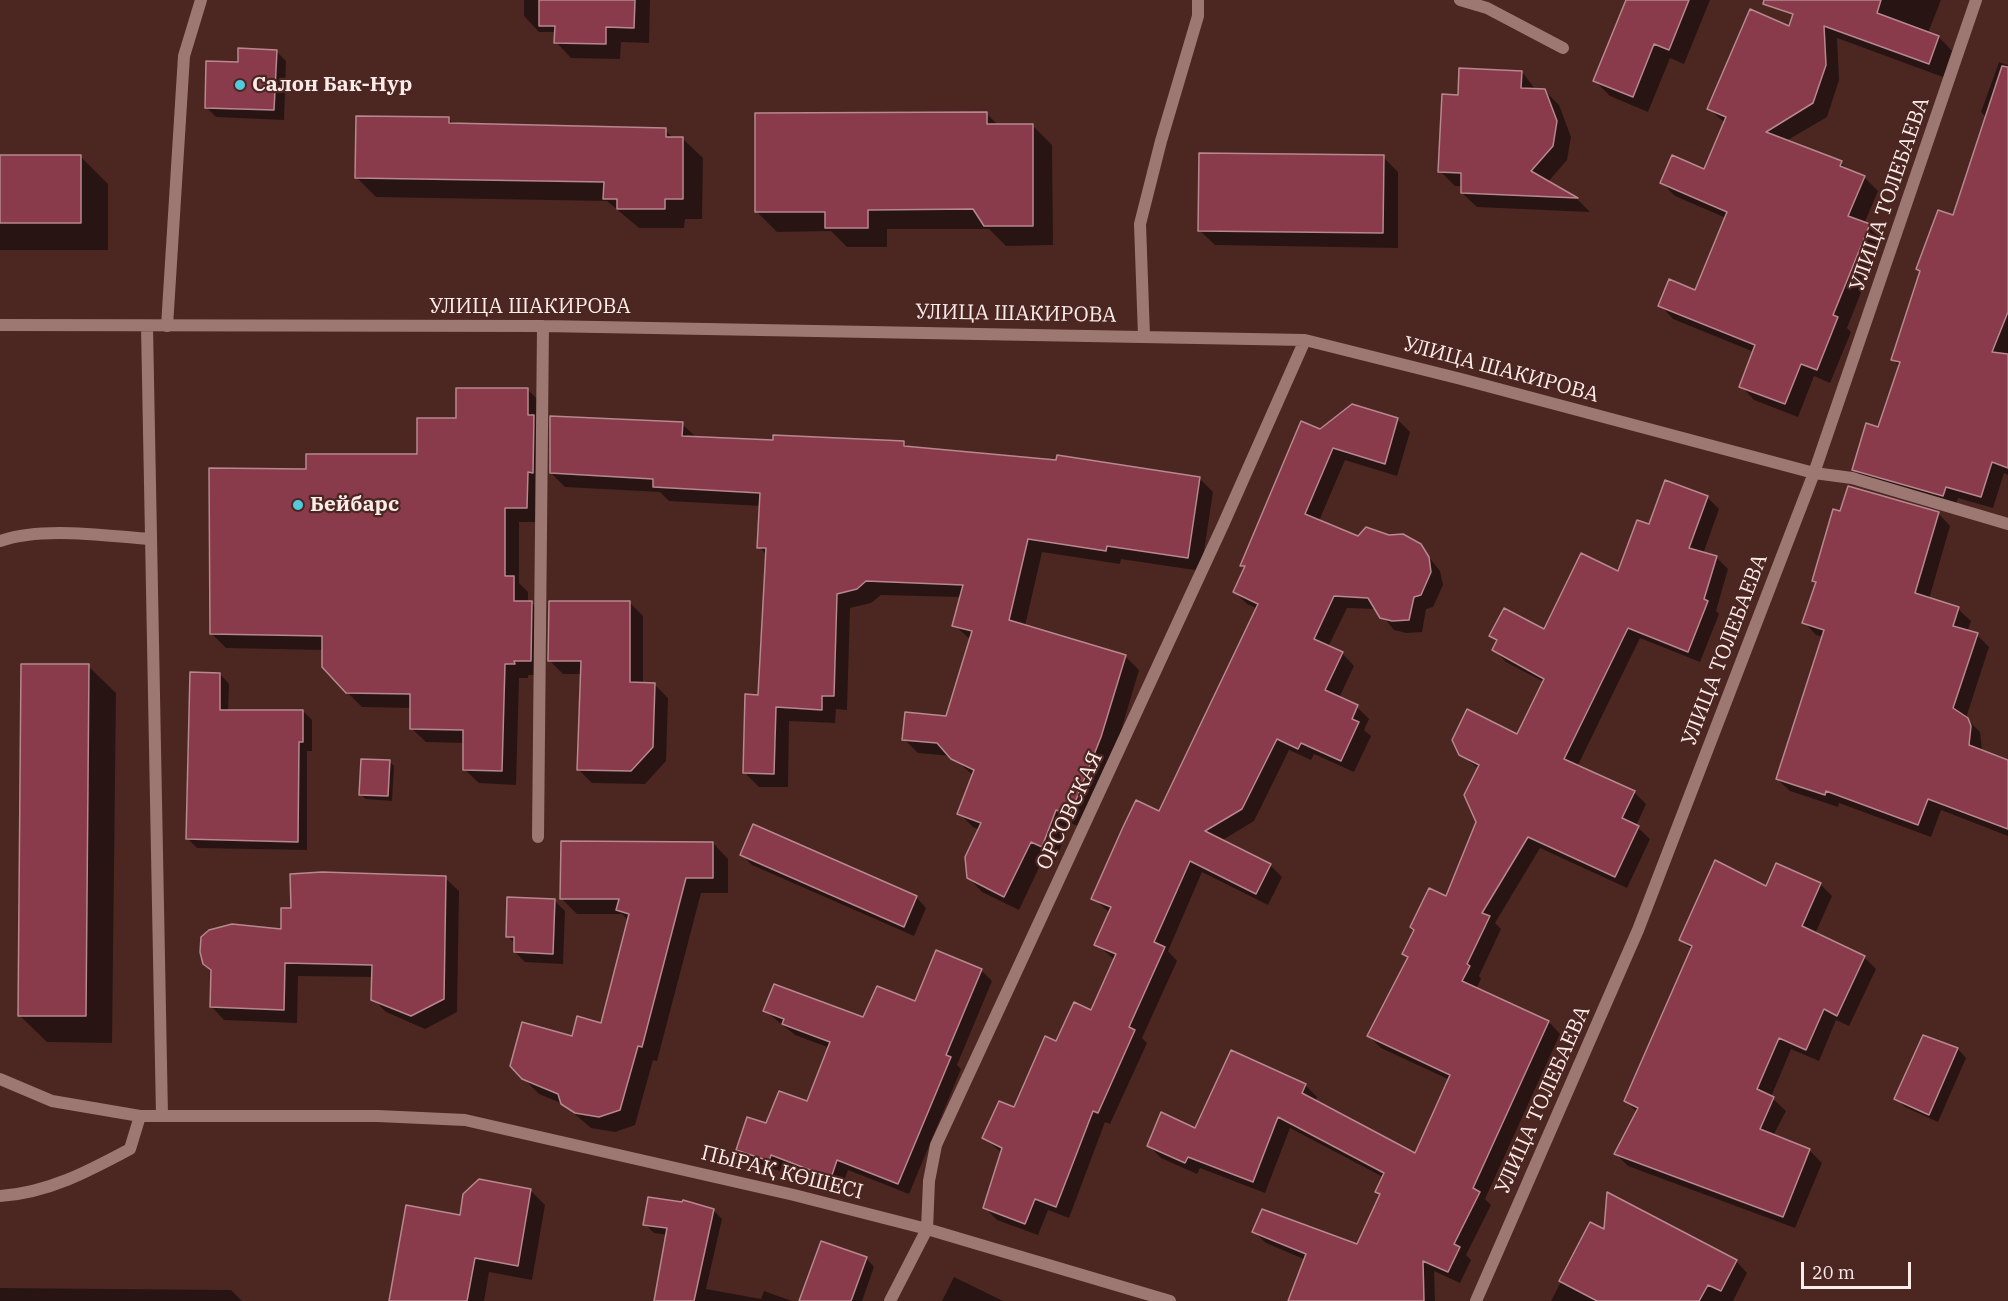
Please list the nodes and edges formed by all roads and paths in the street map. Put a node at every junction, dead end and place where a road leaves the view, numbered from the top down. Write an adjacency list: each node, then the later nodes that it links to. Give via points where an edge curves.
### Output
1 (201, 0): 8 (street, via 184,56)
2 (1198, 0): 10 (street, via 1198,16 1140,225)
3 (1460, 0): 5 (street, via 1487,8)
4 (1977, 0): 12 (street, УЛИЦА ТОЛЕБАЕВА)
5 (1563, 48)
6 (0, 325): 7 (street, УЛИЦА ШАКИРОВА)
7 (147, 326): 8 (street, УЛИЦА ШАКИРОВА); 14 (street)
8 (167, 326): 9 (street, УЛИЦА ШАКИРОВА)
9 (543, 326): 10 (street, УЛИЦА ШАКИРОВА); 16 (street)
10 (1144, 336): 11 (street, УЛИЦА ШАКИРОВА)
11 (1305, 340): 12 (street, УЛИЦА ШАКИРОВА); 21 (street, ОРСОВСКАЯ, via 936,1145 929,1181)
12 (1814, 474): 13 (street, УЛИЦА ШАКИРОВА, via 1852,478); 24 (street, УЛИЦА ТОЛЕБАЕВА, via 1638,930)
13 (2008, 524)
14 (151, 539): 15 (street, via 18,535); 19 (street)
15 (0, 541)
16 (538, 837)
17 (0, 1079): 18 (street, ПЫРАҚ КӨШЕСІ, via 52,1101)
18 (140, 1116): 19 (street, ПЫРАҚ КӨШЕСІ); 20 (street, via 130,1149 80,1176 23,1195)
19 (162, 1116): 21 (street, ПЫРАҚ КӨШЕСІ, via 465,1119)
20 (0, 1196)
21 (927, 1229): 22 (street, ОРСОВСКАЯ); 23 (street, ПЫРАҚ КӨШЕСІ)
22 (890, 1301)
23 (1170, 1301)
24 (1476, 1301)

